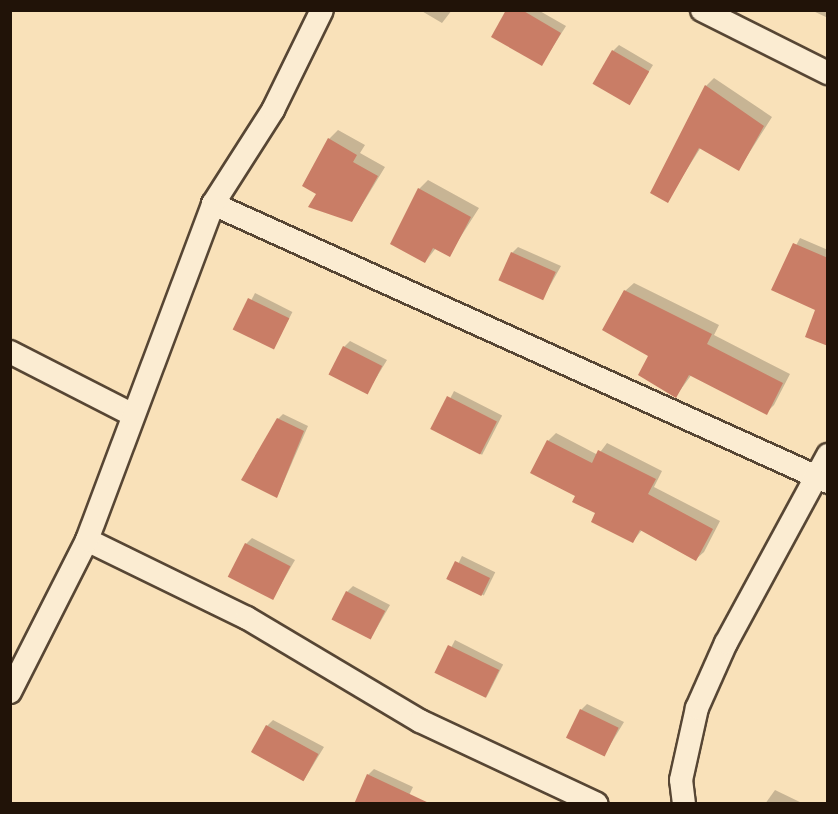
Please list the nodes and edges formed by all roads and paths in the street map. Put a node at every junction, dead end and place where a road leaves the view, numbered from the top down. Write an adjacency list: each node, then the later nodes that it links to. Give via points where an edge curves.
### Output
1 (322, 10): 4 (street, via 273,110)
2 (702, 10): 3 (street)
3 (828, 73)
4 (213, 204): 6 (street); 8 (street)
5 (10, 352): 6 (street)
6 (133, 415): 9 (street)
7 (828, 455): 8 (street)
8 (822, 479): 12 (street, via 697,708 681,780)
9 (87, 540): 10 (street); 11 (street, via 247,618 420,721)
10 (10, 692)
11 (597, 804)
12 (684, 804)

